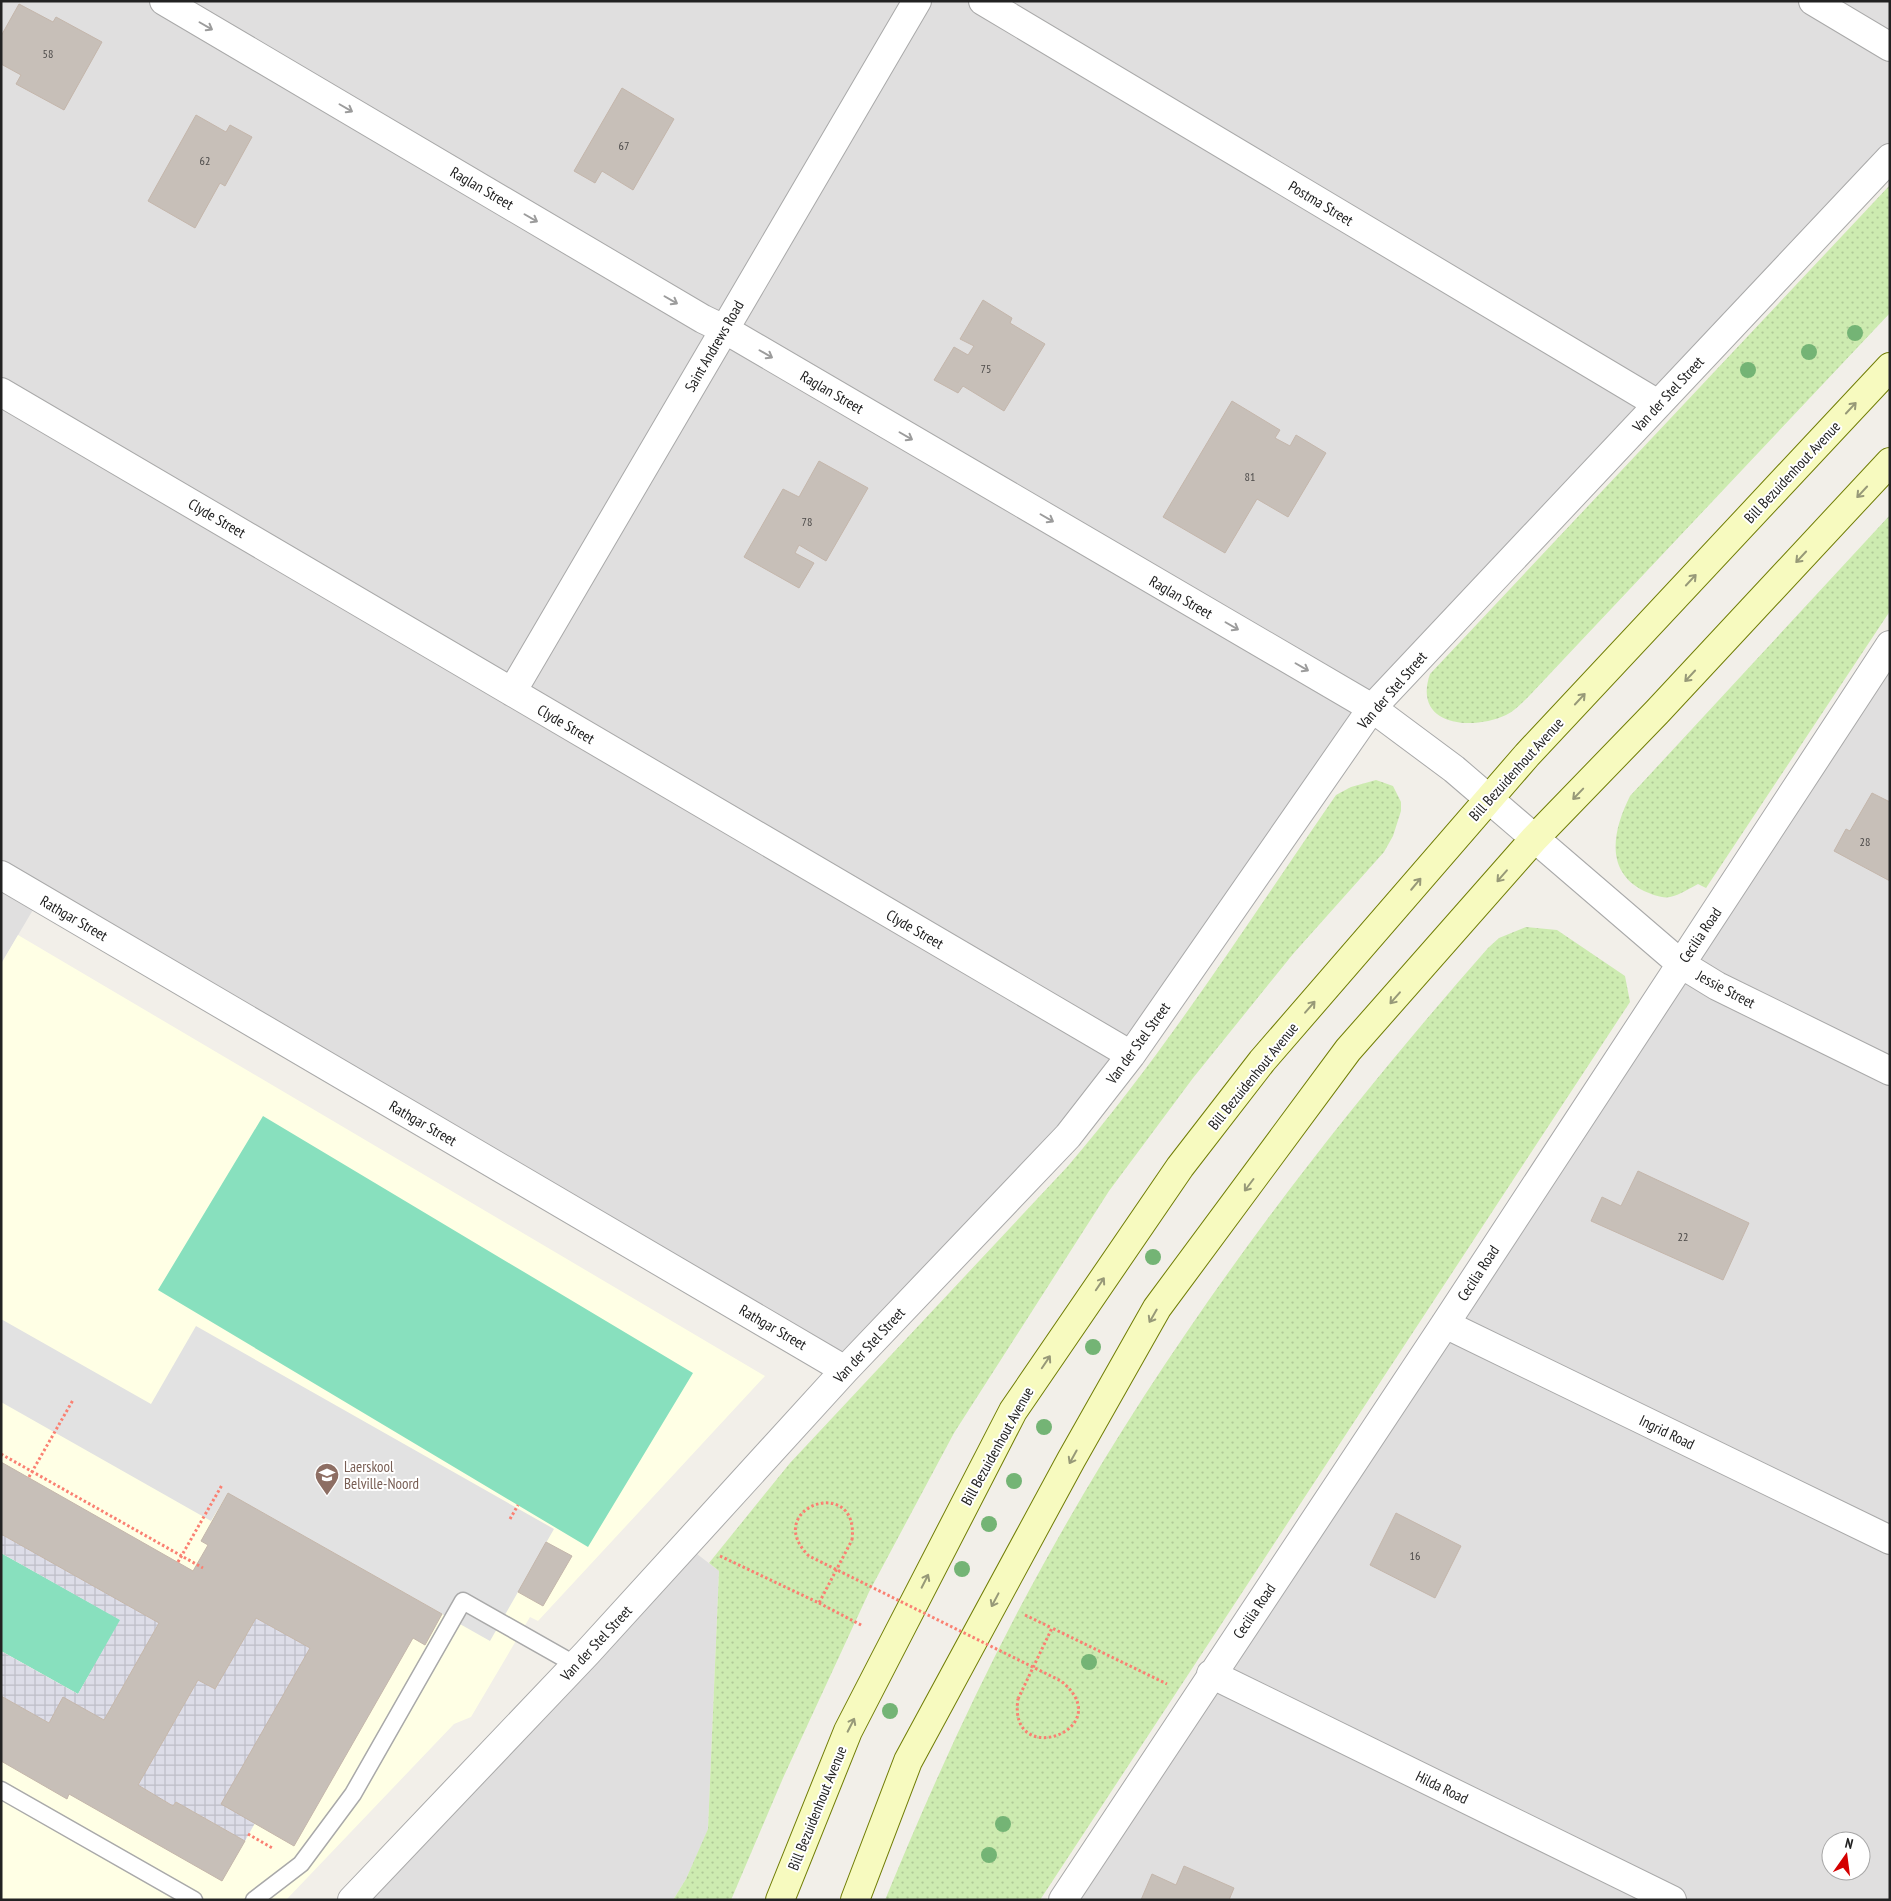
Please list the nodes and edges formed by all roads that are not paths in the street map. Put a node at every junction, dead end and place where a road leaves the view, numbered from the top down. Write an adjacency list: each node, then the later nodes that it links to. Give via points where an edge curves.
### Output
1 (164, 1): 7 (street, Raglan Street, one-way to 7)
2 (917, 1): 7 (street, Saint Andrews Road)
3 (983, 1): 10 (street, Postma Street)
4 (1813, 1): 5 (street)
5 (1890, 47)
6 (1890, 158): 10 (street, Van der Stel Street)
7 (724, 329): 13 (street, Saint Andrews Road); 14 (street, Raglan Street, one-way to 14)
8 (1890, 367): 15 (main road, Bill Bezuidenhout Avenue, one-way to 8)
9 (1, 392): 13 (street, Clyde Street)
10 (1658, 404): 14 (street, Van der Stel Street)
11 (1890, 462): 16 (main road, one-way to 16)
12 (1890, 645): 18 (street, Cecilia Road)
13 (512, 692): 19 (street, Clyde Street)
14 (1372, 708): 15 (street, Raglan Street, via 1454,769); 19 (street, Van der Stel Street)
15 (1488, 800): 16 (street, Jessie Street); 30 (main road, Bill Bezuidenhout Avenue, one-way to 15, via 848,1731 1013,1411 1180,1167 1262,1061)
16 (1534, 839): 18 (street, Jessie Street); 31 (main road, one-way to 31, via 1348,1050 1157,1308 908,1761)
17 (1, 875): 22 (street, Rathgar Street)
18 (1681, 964): 20 (street, Jessie Street, via 1717,986); 21 (street, Cecilia Road)
19 (1130, 1055): 22 (street, Van der Stel Street, via 1068,1136)
20 (1890, 1071)
21 (1445, 1324): 23 (street, Ingrid Road); 25 (street, Cecilia Road)
22 (846, 1370): 24 (street, Van der Stel Street)
23 (1890, 1540)
24 (576, 1665): 28 (lane, via 463,1601 353,1794 301,1864); 29 (street, Van der Stel Street)
25 (1211, 1674): 32 (street, Cecilia Road); 33 (street, Hilda Road)
26 (1, 1790): 27 (lane)
27 (194, 1900)
28 (254, 1900)
29 (352, 1900)
30 (780, 1900)
31 (855, 1900)
32 (1063, 1900)
33 (1672, 1900)

